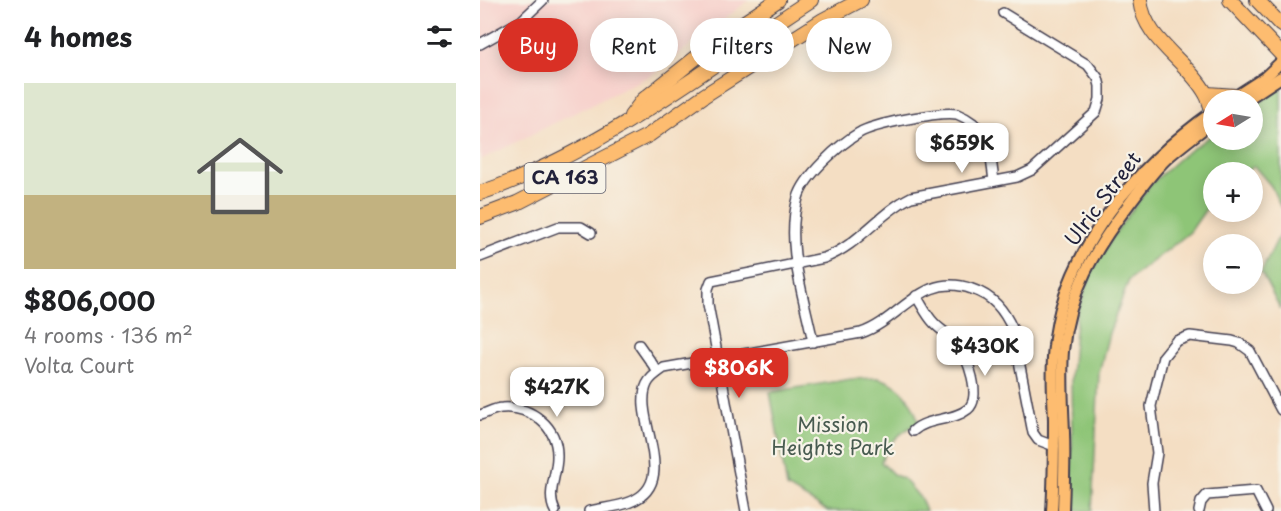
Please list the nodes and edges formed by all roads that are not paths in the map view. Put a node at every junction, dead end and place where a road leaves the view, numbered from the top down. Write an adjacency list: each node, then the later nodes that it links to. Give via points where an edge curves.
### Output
1 (543, 0): 10 (street, via 520,21)
2 (778, 0): 17 (highway, via 722,37 643,100)
3 (811, 0): 17 (highway, CA 163)
4 (861, 0): 22 (highway, CA 163, via 705,95 649,135 517,203)
5 (1140, 0): 14 (highway, via 1142,15 1150,28)
6 (1230, 0): 11 (highway)
7 (1257, 0): 9 (highway)
8 (1003, 13): 20 (street, via 1088,65 1098,78 1101,99 1096,112 1040,165 1017,177)
9 (1281, 25)
10 (480, 44)
11 (1281, 54)
12 (1281, 62): 15 (main road)
13 (1281, 77): 16 (main road)
14 (1204, 90)
15 (1249, 90)
16 (1255, 90)
17 (626, 122): 21 (highway, CA 163, via 521,178)
18 (1203, 123): 35 (main road, Ulric Street, via 1138,176 1094,236 1070,279 1054,346)
19 (1203, 124): 34 (main road, Ulric Street, via 1166,159 1103,239 1087,267 1067,323 1062,385)
20 (994, 181): 25 (street, via 911,197 837,254); 25 (street, via 986,137 974,123 959,115 943,113 860,132 816,168 798,196 793,220)
21 (480, 193)
22 (480, 217)
23 (591, 233): 24 (street, via 581,227 558,227)
24 (480, 257)
25 (797, 265): 27 (street); 29 (street, via 713,280 708,289 708,304)
26 (916, 296): 27 (street, via 874,329); 33 (street, via 933,323 957,344 967,360 975,396 970,408 957,417 918,426); 35 (street, via 932,287 962,285 980,291 997,304 1013,330 1033,433 1038,440)
27 (813, 342): 29 (street)
28 (639, 345): 30 (street)
29 (718, 359): 30 (street); 40 (street)
30 (658, 372): 39 (street, via 648,381 644,394 655,466 651,482 631,502)
31 (1281, 410): 43 (street, via 1250,351 1232,340 1190,336 1176,341 1163,357 1151,406 1157,453 1152,483)
32 (480, 415): 38 (street, via 500,408 520,409 542,419 557,449 551,496)
33 (913, 431)
34 (1064, 433): 35 (main road); 36 (main road, Ulric Street)
35 (1054, 446): 36 (main road); 41 (main road, Ulric Street)
36 (1064, 467): 42 (main road, Ulric Street)
37 (1199, 510): 44 (street, via 1207,495 1250,490 1258,494)
38 (555, 511)
39 (589, 511)
40 (746, 511)
41 (1052, 511)
42 (1063, 511)
43 (1154, 511)
44 (1266, 511)

